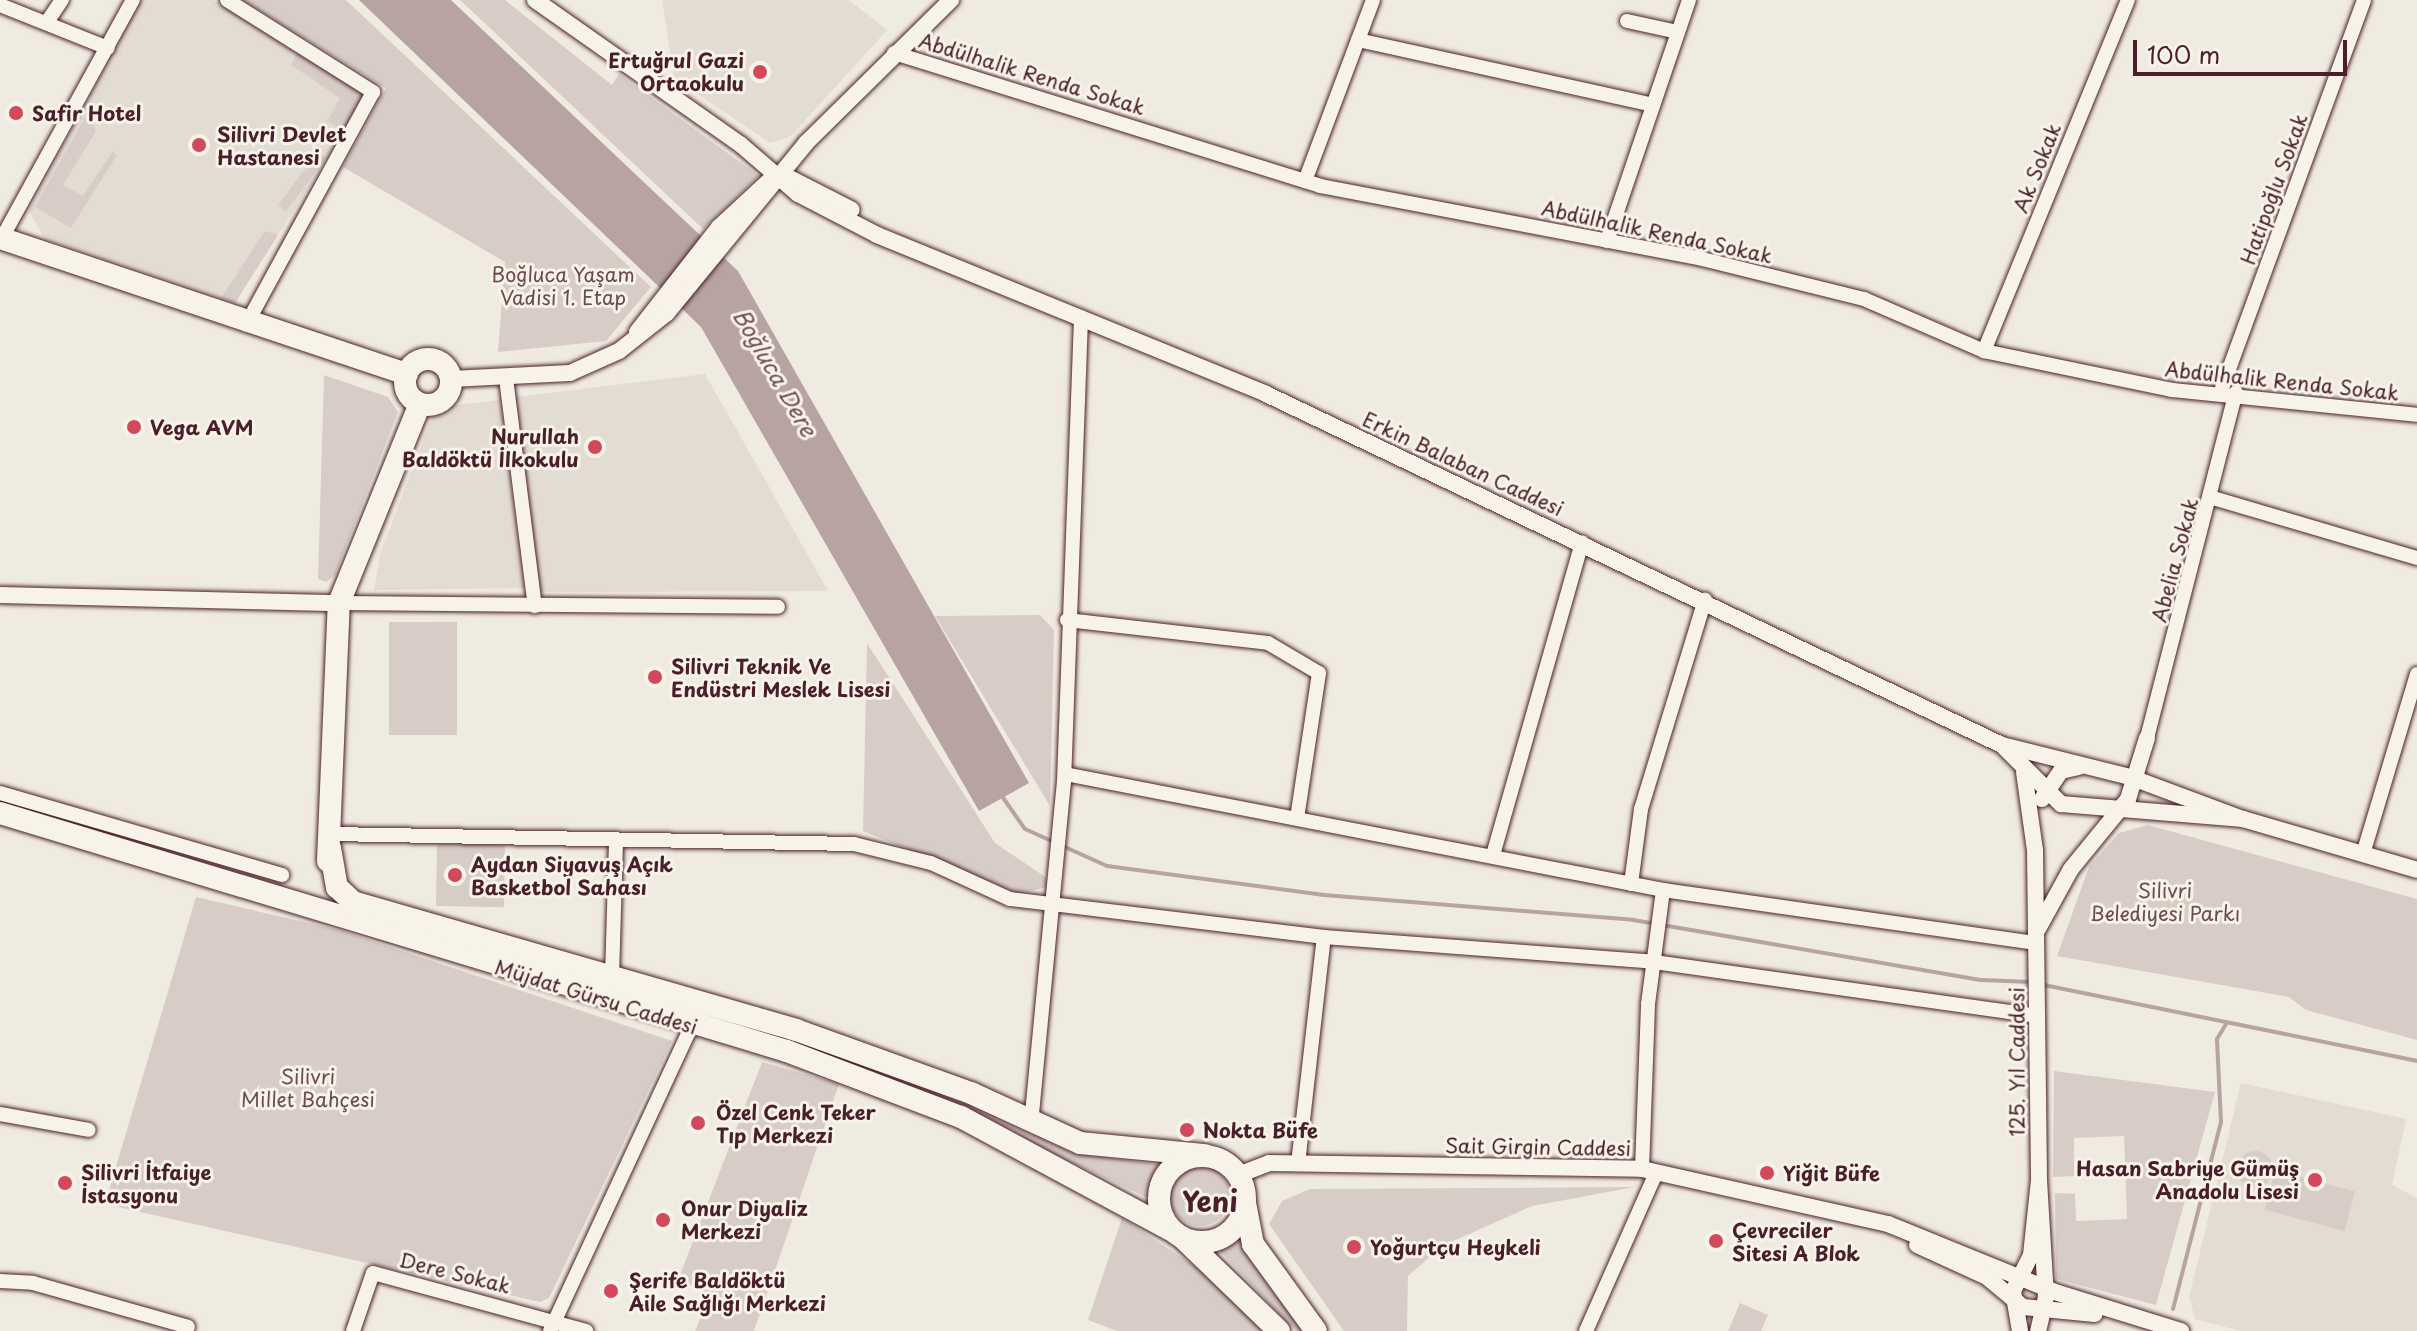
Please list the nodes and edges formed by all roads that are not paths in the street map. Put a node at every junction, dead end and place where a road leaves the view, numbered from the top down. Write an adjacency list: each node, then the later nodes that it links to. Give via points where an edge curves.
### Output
1 (62, 0): 12 (street)
2 (133, 0): 15 (street)
3 (227, 0): 23 (street, via 373,92)
4 (535, 0): 18 (street, Erkin Balaban Caddesi)
5 (951, 0): 16 (street)
6 (1373, 0): 14 (street)
7 (1689, 0): 13 (street)
8 (2128, 0): 24 (street, Ak Sokak)
9 (2364, 0): 28 (street, Hatipoğlu Sokak)
10 (0, 5): 12 (street)
11 (1627, 21): 13 (street)
12 (47, 22): 15 (street)
13 (1678, 32): 17 (street)
14 (1358, 40): 17 (street); 19 (street)
15 (108, 48): 20 (street)
16 (894, 53): 18 (street); 19 (street, Abdülhalik Renda Sokak)
17 (1653, 105): 21 (street)
18 (779, 173): 22 (street, Erkin Balaban Caddesi, via 898,240); 26 (street, via 633,338 595,367)
19 (1305, 181): 21 (street, Abdülhalik Renda Sokak)
20 (1, 238): 23 (main road)
21 (1607, 241): 24 (street, Abdülhalik Renda Sokak, via 1864,299)
22 (1081, 317): 32 (street, Erkin Balaban Caddesi); 39 (street)
23 (246, 325): 25 (main road)
24 (1984, 351): 28 (street, Abdülhalik Renda Sokak, via 2172,390)
25 (407, 374): 27 (main road, via 421,360 434,360); 29 (main road, via 407,391)
26 (506, 378): 27 (street); 37 (street)
27 (451, 379): 29 (main road, via 442,400)
28 (2228, 392): 30 (street, Abdülhalik Renda Sokak, via 2357,413); 31 (street, Abelia Sokak)
29 (420, 404): 36 (main road)
30 (2417, 415)
31 (2213, 498): 33 (street); 41 (street, Abelia Sokak)
32 (1582, 542): 35 (street, Erkin Balaban Caddesi); 58 (street)
33 (2417, 558)
34 (0, 595): 36 (street)
35 (1705, 600): 42 (street, Erkin Balaban Caddesi); 61 (street, via 1641,809)
36 (339, 603): 37 (street); 55 (main road)
37 (535, 606): 38 (street)
38 (778, 607)
39 (1067, 620): 46 (street); 52 (street, via 1268,643 1319,673)
40 (2417, 674): 57 (street)
41 (2147, 738): 45 (street, via 2132,766); 47 (street)
42 (2002, 745): 43 (street, Erkin Balaban Caddesi); 44 (street, Erkin Balaban Caddesi)
43 (2080, 767): 45 (street, Erkin Balaban Caddesi); 48 (street, via 2061,771)
44 (2024, 772): 48 (street, Erkin Balaban Caddesi); 56 (street)
45 (2113, 773): 47 (street, Erkin Balaban Caddesi)
46 (1065, 774): 52 (street); 63 (street)
47 (2137, 779): 51 (street); 53 (street, Erkin Balaban Caddesi)
48 (2044, 791): 51 (street, Erkin Balaban Caddesi, via 2078,808); 56 (street)
49 (0, 793): 60 (street)
50 (0, 813): 64 (main road, Müjdat Gürsu Caddesi)
51 (2117, 815): 53 (street, Erkin Balaban Caddesi, via 2167,810); 66 (street, via 2071,869)
52 (1297, 818): 58 (street)
53 (2243, 819): 57 (street, Erkin Balaban Caddesi)
54 (616, 840): 55 (street); 63 (street, via 854,844 931,863 1010,899); 68 (street)
55 (331, 841): 64 (main road, via 324,883); 68 (main road, Müjdat Gürsu Caddesi, via 337,887 353,902)
56 (2035, 850): 66 (street, 125. Yıl Caddesi)
57 (2363, 854): 59 (street, Erkin Balaban Caddesi)
58 (1493, 855): 61 (street)
59 (2417, 870)
60 (282, 875)
61 (1631, 884): 62 (street)
62 (1663, 890): 66 (street); 67 (street)
63 (1055, 904): 65 (street); 73 (street)
64 (339, 914): 71 (main road, Müjdat Gürsu Caddesi)
65 (1324, 937): 67 (street); 76 (street)
66 (2036, 943): 70 (street, 125. Yıl Caddesi)
67 (1654, 962): 70 (street); 77 (street)
68 (612, 977): 69 (main road, Müjdat Gürsu Caddesi)
69 (700, 1000): 71 (street); 73 (main road, Müjdat Gürsu Caddesi, via 971,1093)
70 (2036, 1016): 79 (street, 125. Yıl Caddesi)
71 (692, 1028): 82 (main road, Müjdat Gürsu Caddesi, via 787,1051 961,1117); 88 (street)
72 (0, 1114): 74 (street)
73 (1031, 1124): 75 (main road, Müjdat Gürsu Caddesi, via 1080,1143)
74 (89, 1130)
75 (1205, 1155): 78 (main road); 82 (main road, via 1176,1163 1159,1188)
76 (1298, 1164): 77 (street, Sait Girgin Caddesi); 78 (street, Sait Girgin Caddesi, via 1269,1163)
77 (1649, 1171): 81 (street, Sait Girgin Caddesi); 94 (street)
78 (1238, 1175): 80 (main road)
79 (2039, 1180): 83 (street, 125. Yıl Caddesi, via 2031,1255); 85 (street, 125. Yıl Caddesi)
80 (1245, 1203): 82 (main road, via 1224,1237); 93 (main road, via 1253,1244)
81 (1836, 1209): 83 (street, Sait Girgin Caddesi); 86 (street, Sait Girgin Caddesi, via 1987,1277)
82 (1178, 1234): 92 (main road)
83 (2020, 1274): 85 (street, Sait Girgin Caddesi); 86 (street, 125. Yıl Caddesi)
84 (0, 1281): 89 (street, via 33,1283)
85 (2045, 1282): 87 (street, 125. Yıl Caddesi); 98 (street, Sait Girgin Caddesi, via 2058,1293)
86 (2014, 1299): 87 (street, Sait Girgin Caddesi, via 2023,1307); 95 (street, 125. Yıl Caddesi)
87 (2044, 1306): 96 (street, 125. Yıl Caddesi); 97 (street, Sait Girgin Caddesi)
88 (552, 1325): 90 (street, Dere Sokak, via 373,1273); 91 (street, Dere Sokak)
89 (188, 1327)
90 (353, 1331)
91 (586, 1331)
92 (1279, 1331)
93 (1316, 1331)
94 (1586, 1331)
95 (2020, 1331)
96 (2038, 1331)
97 (2160, 1331)
98 (2181, 1331)

